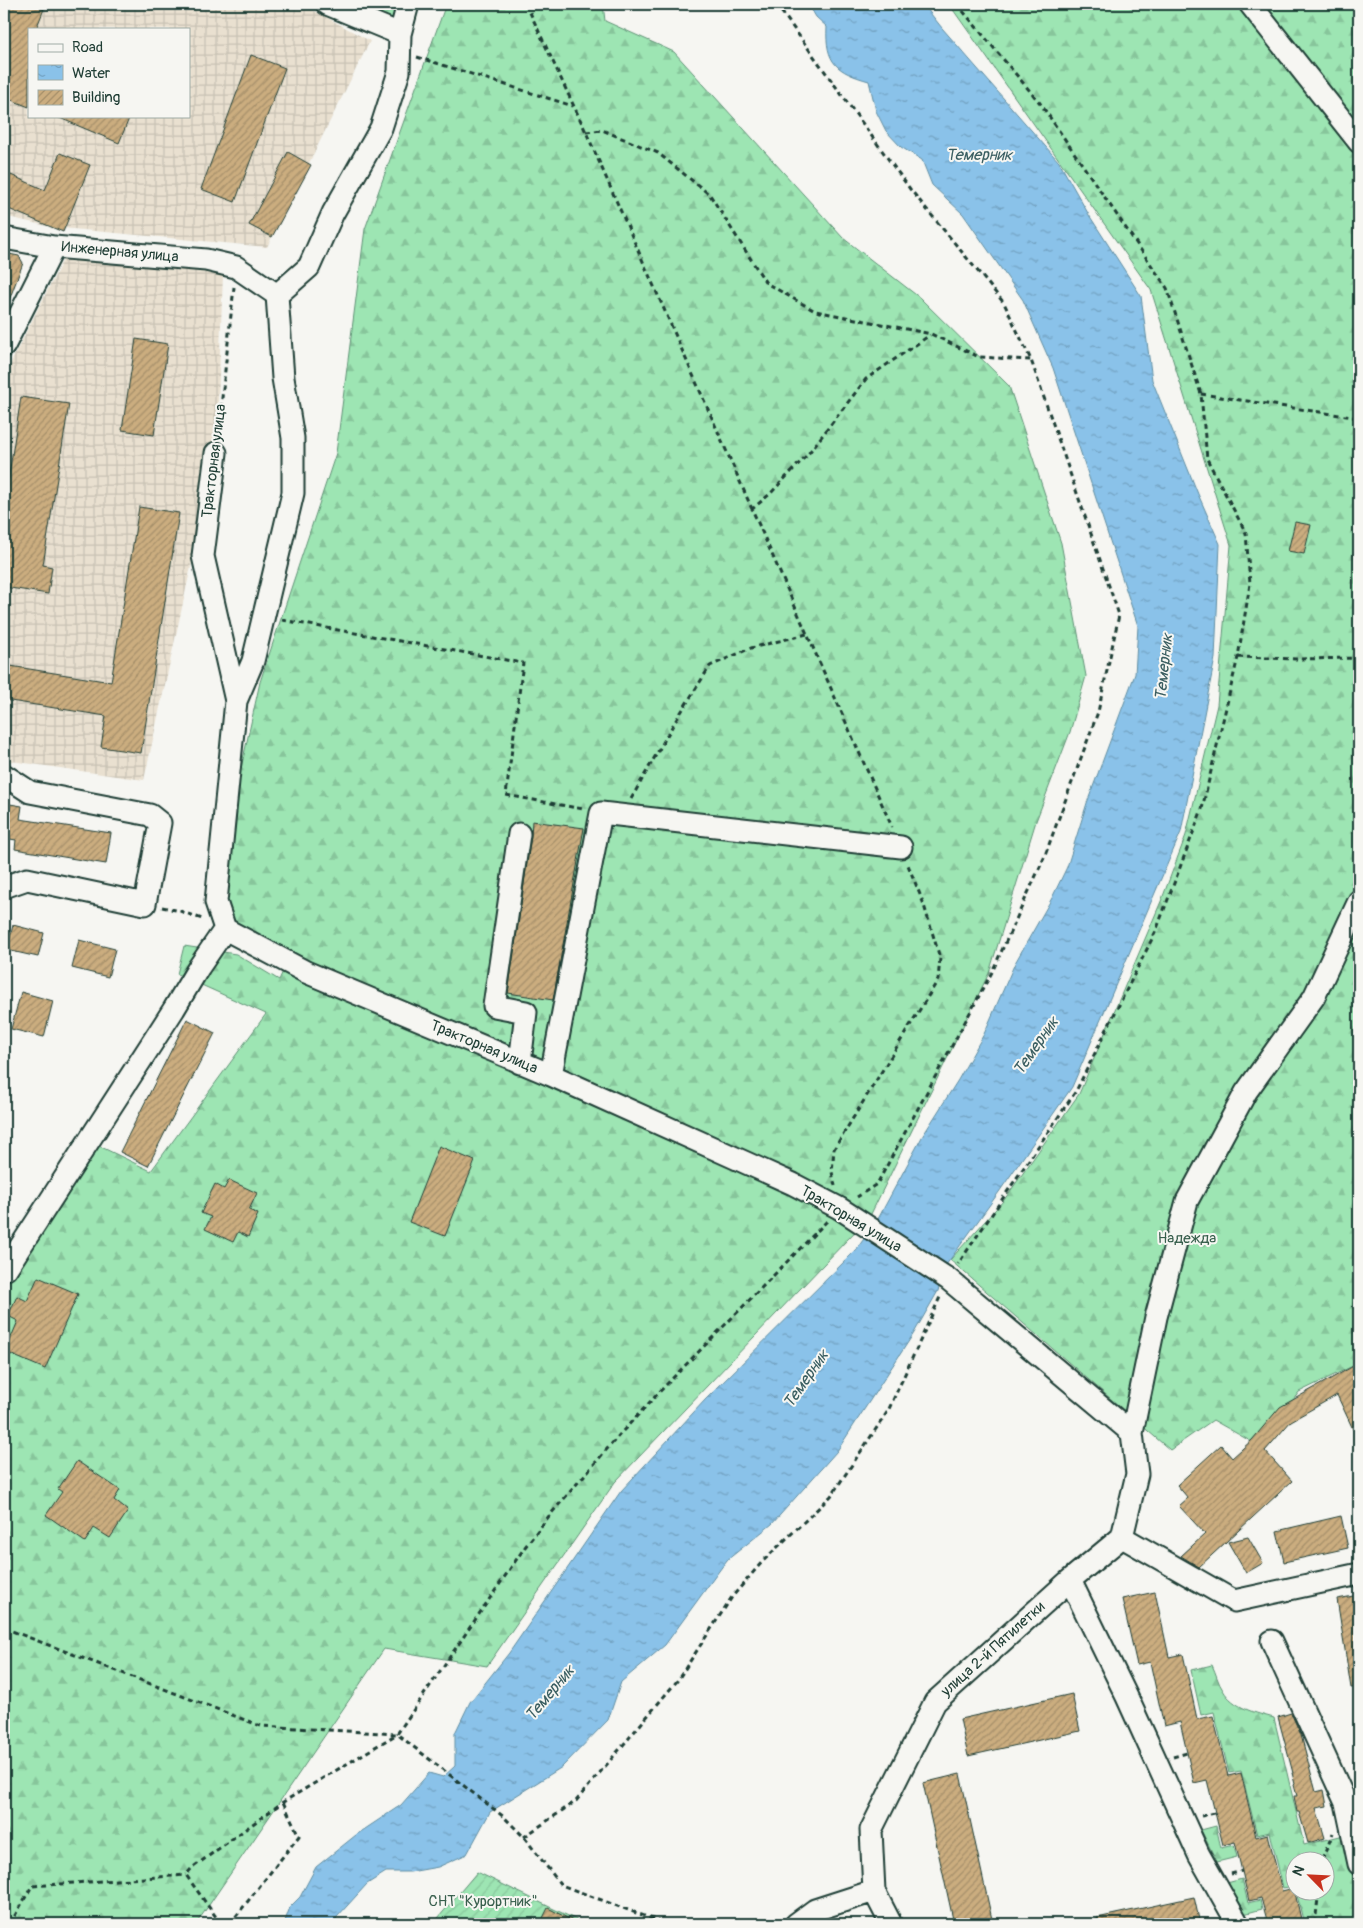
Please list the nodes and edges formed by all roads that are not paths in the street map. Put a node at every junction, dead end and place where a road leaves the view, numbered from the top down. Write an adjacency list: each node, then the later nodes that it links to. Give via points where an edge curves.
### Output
1 (327, 4): 4 (street)
2 (408, 4): 4 (street)
3 (1250, 4): 5 (street)
4 (400, 43): 8 (street, via 399,72 381,128 333,213 309,267)
5 (1359, 142)
6 (4, 238): 7 (street, Инженерная улица)
7 (54, 247): 8 (street, Инженерная улица, via 206,260 236,267); 9 (street)
8 (277, 294): 11 (street, Тракторная улица, via 283,378 293,438 293,493 254,661)
9 (4, 346)
10 (216, 453): 11 (street, Тракторная улица, via 203,556)
11 (236, 702): 17 (street, Тракторная улица, via 216,902)
12 (4, 775): 15 (street, via 30,792 150,815 160,823 145,904 27,879)
13 (518, 834): 18 (street, via 494,1006 526,1012)
14 (901, 847): 19 (street, via 611,814)
15 (4, 887)
16 (1359, 901): 21 (street, via 1314,997 1246,1092 1187,1202 1156,1317)
17 (225, 929): 18 (street, Тракторная улица, via 306,972); 20 (street)
18 (520, 1063): 19 (street, Тракторная улица)
19 (551, 1075): 21 (street, Тракторная улица, via 840,1208 947,1278)
20 (6, 1269)
21 (1132, 1433): 22 (street, via 1137,1474)
22 (1122, 1538): 23 (street, via 1234,1601); 24 (street, улица 2-й Пятилетки)
23 (1359, 1574)
24 (1070, 1580): 28 (street, улица 2-й Пятилетки, via 935,1702 871,1830); 31 (street, via 1199,1856)
25 (1272, 1641): 26 (street)
26 (1352, 1802): 27 (street)
27 (1359, 1864)
28 (874, 1891): 29 (street, via 815,1910); 30 (street, улица 2-й Пятилетки)
29 (796, 1924)
30 (891, 1924)
31 (1238, 1924)

